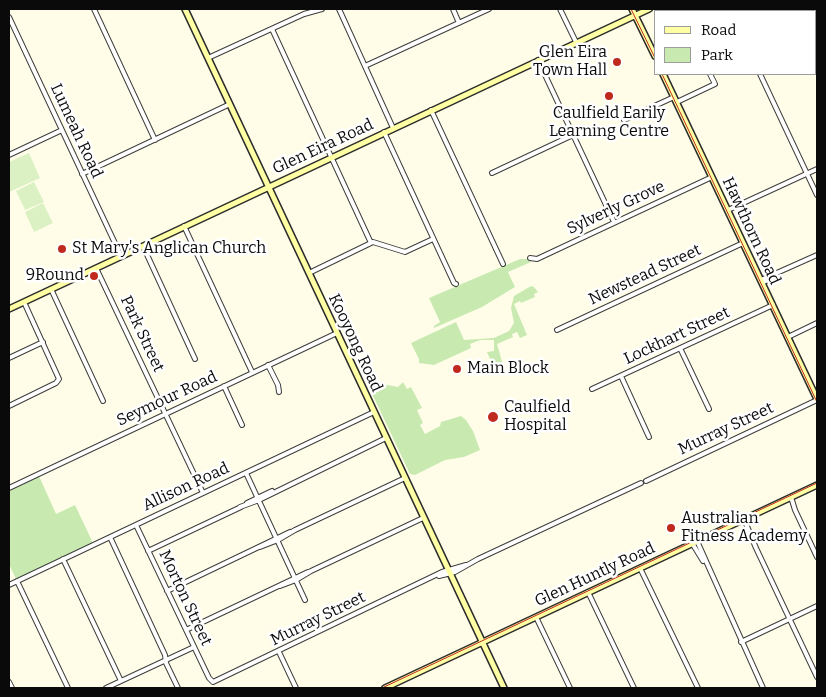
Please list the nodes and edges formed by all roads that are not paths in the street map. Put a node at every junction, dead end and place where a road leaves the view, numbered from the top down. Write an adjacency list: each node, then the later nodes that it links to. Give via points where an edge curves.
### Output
1 (94, 9): 30 (street)
2 (185, 9): 16 (street, Kooyong Road)
3 (322, 9): 13 (street)
4 (339, 9): 18 (street)
5 (452, 9): 12 (street)
6 (489, 9): 12 (street)
7 (560, 9): 14 (street)
8 (632, 9): 10 (street)
9 (649, 9): 10 (street, Glen Eira Road)
10 (635, 15): 14 (street, Glen Eira Road); 15 (street)
11 (9, 17): 27 (street, Lumeah Road)
12 (459, 23): 18 (street)
13 (272, 29): 16 (street); 32 (street)
14 (576, 42): 17 (street, Glen Eira Road)
15 (654, 54)
16 (208, 58): 23 (street, Kooyong Road)
17 (538, 60): 24 (street, Glen Eira Road); 29 (street)
18 (365, 66): 26 (street)
19 (664, 75): 22 (street, Hawthorn Road)
20 (710, 75): 22 (street, via 715,84)
21 (760, 75): 36 (street)
22 (676, 100): 25 (street); 37 (street, Hawthorn Road)
23 (230, 104): 30 (street); 38 (street, Kooyong Road)
24 (431, 110): 26 (street, Glen Eira Road); 50 (street)
25 (624, 120)
26 (393, 128): 28 (street, Glen Eira Road)
27 (62, 130): 31 (street); 35 (street, Lumeah Road)
28 (384, 132): 32 (street, Glen Eira Road); 43 (street)
29 (573, 135): 34 (street); 41 (street)
30 (155, 140): 35 (street)
31 (9, 155)
32 (331, 157): 38 (street, Glen Eira Road); 44 (street)
33 (817, 170): 36 (street)
34 (492, 173)
35 (82, 174): 48 (street, Lumeah Road)
36 (808, 174): 39 (street); 40 (street)
37 (712, 177): 40 (street, Hawthorn Road); 41 (street, Sylverly Grove)
38 (268, 186): 42 (street, Glen Eira Road); 52 (street, Kooyong Road)
39 (817, 195)
40 (728, 211): 45 (street, Hawthorn Road)
41 (614, 222): 49 (street, Sylverly Grove)
42 (184, 226): 46 (street, Glen Eira Road); 68 (street)
43 (433, 239): 44 (street, via 405,252); 54 (street)
44 (371, 243): 52 (street)
45 (743, 243): 53 (street, Hawthorn Road); 60 (street, Newstead Street)
46 (143, 246): 48 (street, Glen Eira Road); 66 (street)
47 (817, 255): 53 (street)
48 (120, 256): 51 (street, Glen Eira Road)
49 (530, 258)
50 (503, 264)
51 (96, 268): 55 (street, Glen Eira Road); 78 (street, Park Street)
52 (309, 273): 61 (street, Kooyong Road)
53 (761, 281): 57 (street, Hawthorn Road)
54 (456, 284)
55 (51, 289): 56 (street, Glen Eira Road); 74 (street)
56 (24, 302): 58 (street, Glen Eira Road); 63 (street)
57 (772, 305): 62 (street, Hawthorn Road); 64 (street, Lockhart Street)
58 (9, 307)
59 (817, 323): 62 (street)
60 (557, 330)
61 (336, 332): 67 (street, Seymour Road); 77 (street, Kooyong Road)
62 (788, 337): 73 (street, Hawthorn Road)
63 (43, 342): 65 (street); 75 (street, via 59,380)
64 (680, 348): 69 (street, Lockhart Street); 76 (street)
65 (9, 358)
66 (195, 358)
67 (268, 364): 68 (street, Seymour Road); 72 (street)
68 (252, 372): 70 (street, Seymour Road)
69 (620, 376): 71 (street, Lockhart Street); 80 (street)
70 (224, 386): 78 (street, Seymour Road); 79 (street)
71 (592, 389)
72 (279, 392)
73 (817, 400): 99 (street, Murray Street)
74 (103, 401)
75 (9, 406)
76 (709, 409)
77 (374, 412): 81 (street, Kooyong Road); 82 (street, Allison Road)
78 (166, 413): 85 (street, Seymour Road); 86 (street, Park Street)
79 (242, 425)
80 (650, 437)
81 (386, 438): 83 (street, Kooyong Road); 88 (street)
82 (246, 473): 86 (street, Allison Road); 88 (street)
83 (405, 478): 89 (street, Kooyong Road); 93 (street)
84 (817, 485): 87 (street, Glen Huntly Road)
85 (9, 488)
86 (203, 493): 91 (street, Allison Road)
87 (789, 498): 90 (street, Glen Huntly Road); 96 (street)
88 (258, 499): 93 (street); 95 (street)
89 (423, 518): 99 (street, Kooyong Road); 100 (street)
90 (742, 520): 94 (street, Glen Huntly Road); 108 (street)
91 (136, 524): 92 (street, Allison Road); 95 (street, Morton Street)
92 (110, 537): 97 (street, Allison Road); 114 (street)
93 (277, 539): 100 (street); 103 (street)
94 (694, 542): 98 (street, Glen Huntly Road); 111 (street)
95 (148, 551): 103 (street, Morton Street)
96 (817, 557)
97 (64, 559): 101 (street, Allison Road); 116 (street)
98 (640, 568): 104 (street, Glen Huntly Road); 128 (street)
99 (449, 572): 110 (street, Kooyong Road); 113 (street, Murray Street)
100 (296, 578): 105 (street); 109 (street)
101 (17, 581): 102 (street, Allison Road); 120 (street)
102 (9, 585)
103 (167, 590): 109 (street, Morton Street)
104 (588, 592): 107 (street, Glen Huntly Road); 127 (street)
105 (305, 600)
106 (817, 606): 108 (street)
107 (536, 617): 110 (street, Glen Huntly Road); 126 (street)
108 (790, 619): 111 (street); 115 (street)
109 (186, 630): 112 (street, Morton Street)
110 (482, 642): 124 (street, Glen Huntly Road); 125 (street, Kooyong Road)
111 (741, 642): 129 (street)
112 (194, 646): 114 (street); 118 (street, Morton Street)
113 (279, 652): 118 (street, Murray Street); 123 (street)
114 (166, 659): 116 (street); 122 (street)
115 (817, 676)
116 (121, 681): 121 (street)
117 (9, 682): 119 (street)
118 (212, 682)
119 (12, 688)
120 (68, 688)
121 (106, 688)
122 (178, 688)
123 (296, 688)
124 (384, 688)
125 (503, 688)
126 (570, 688)
127 (634, 688)
128 (698, 688)
129 (763, 688)

